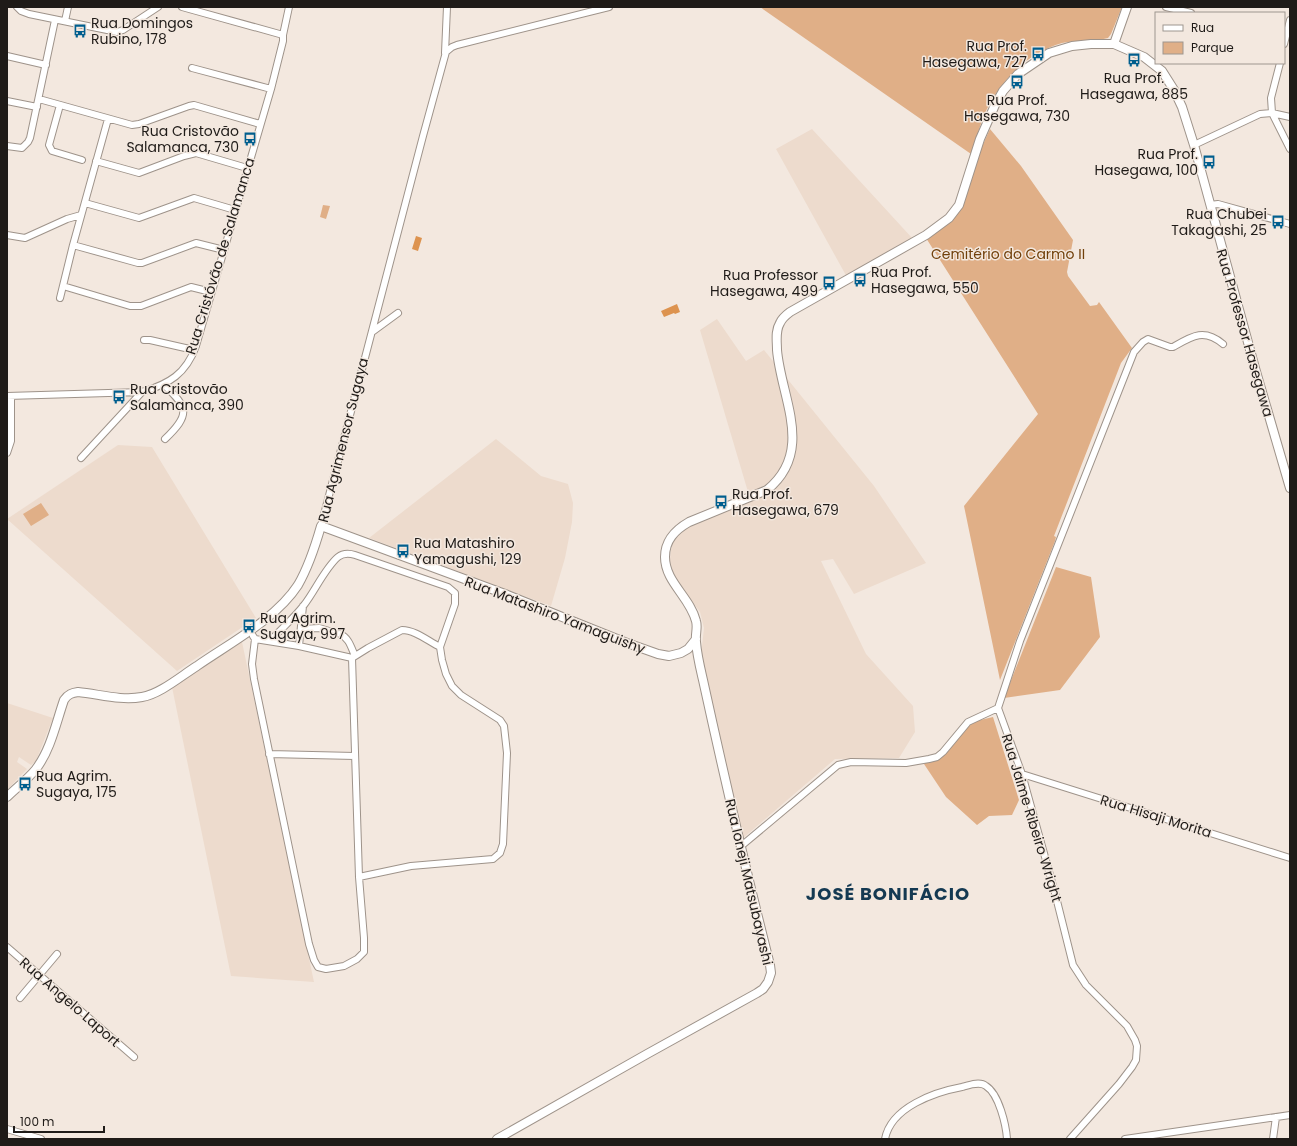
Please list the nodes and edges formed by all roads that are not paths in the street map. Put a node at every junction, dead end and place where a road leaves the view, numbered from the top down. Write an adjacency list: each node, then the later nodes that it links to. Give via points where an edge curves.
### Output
1 (68, 7): 15 (street)
2 (158, 7): 15 (street, via 117,32)
3 (182, 7): 16 (street)
4 (289, 7): 16 (street, Rua Cristóvão de Salamanca)
5 (446, 7): 19 (street, Rua Agrimensor Sugaya)
6 (586, 7): 12 (street)
7 (609, 7): 12 (street)
8 (1127, 7): 18 (main road)
9 (1166, 7): 11 (street)
10 (20, 8): 13 (street, via 28,14)
11 (1187, 12)
12 (581, 13): 19 (street, via 457,45)
13 (55, 20): 15 (street); 22 (street)
14 (1290, 20): 17 (street)
15 (65, 22)
16 (283, 35): 24 (street, Rua Cristóvão de Salamanca)
17 (1285, 36)
18 (1114, 44): 33 (main road, Rua Professor Hasegawa, via 1144,58 1162,71 1182,107); 66 (main road, Rua Professor Hasegawa, via 1072,46 1049,53 1018,74 995,105 980,138 959,204 949,218 926,235 790,312 782,319 777,329 777,351 790,407 793,438 782,475 767,490 689,522 672,534 667,543 666,569 694,614)
19 (445, 55): 51 (street, Rua Agrimensor Sugaya)
20 (7, 56): 22 (street)
21 (1280, 64): 29 (street, via 1271,98)
22 (46, 65): 25 (street)
23 (192, 68): 24 (street)
24 (270, 89): 32 (street, Rua Cristóvão de Salamanca)
25 (39, 99): 27 (street); 28 (street)
26 (7, 100): 28 (street)
27 (60, 105): 31 (street); 36 (street, via 50,149)
28 (37, 107): 34 (street, via 28,142 22,148)
29 (1272, 113): 30 (street); 33 (street, via 1260,114); 35 (street)
30 (1290, 117)
31 (108, 119): 32 (street, via 132,125 139,124 194,105); 37 (street)
32 (260, 124): 38 (street, Rua Cristóvão de Salamanca)
33 (1194, 145): 40 (main road, Rua Professor Hasegawa)
34 (7, 146)
35 (1290, 149)
36 (82, 160)
37 (96, 161): 38 (street, via 139,173 196,153); 39 (street)
38 (247, 168): 41 (street, Rua Cristóvão de Salamanca)
39 (85, 203): 41 (street, via 139,218 194,198); 42 (street)
40 (1210, 205): 43 (street, via 1218,204); 61 (main road, Rua Professor Hasegawa)
41 (235, 210): 46 (street, Rua Cristóvão de Salamanca)
42 (82, 214): 44 (street, via 25,238); 45 (street)
43 (1290, 224)
44 (7, 235)
45 (73, 245): 46 (street, via 138,263 196,243); 47 (street)
46 (224, 250): 48 (street, Rua Cristóvão de Salamanca)
47 (63, 286): 48 (street, via 136,307 191,287); 49 (street)
48 (211, 292): 54 (street, Rua Cristóvão de Salamanca)
49 (60, 298)
50 (398, 313): 51 (street)
51 (372, 332): 62 (street, Rua Agrimensor Sugaya)
52 (144, 340): 54 (street)
53 (1223, 344): 71 (street, via 1202,334 1192,336 1173,347 1148,339 1134,352 1020,641)
54 (194, 350): 55 (street, Rua Cristóvão de Salamanca, via 181,372)
55 (164, 385): 56 (street, Rua Cristóvão de Salamanca); 58 (street, via 174,393 184,412 178,427)
56 (142, 392): 57 (street, Rua Cristóvão de Salamanca); 60 (street)
57 (9, 396): 59 (street, via 11,441)
58 (165, 439)
59 (7, 453)
60 (80, 458)
61 (1290, 488)
62 (322, 526): 65 (main road, Rua Agrimensor Sugaya, via 314,552 297,586); 66 (main road, Rua Matashiro Yamaguishy, via 658,654 669,656 681,653)
63 (304, 606): 64 (street); 67 (street); 69 (street, via 333,563 339,556 349,553 448,587 455,592 455,604)
64 (302, 629): 68 (street); 70 (street, via 319,628 344,636 348,639)
65 (252, 635): 67 (street); 72 (street, via 254,679); 75 (main road, Rua Agrimensor Sugaya, via 142,697 71,693 64,700 42,759 35,770)
66 (696, 639): 76 (main road, Rua Ioneji Matsubayashi, via 700,669)
67 (270, 641): 68 (street)
68 (299, 646): 70 (street)
69 (440, 647): 70 (street, via 415,633 402,630); 78 (street, via 446,674 452,686 461,695 500,720 504,726 507,754 503,844 500,853 493,859 411,866)
70 (353, 657): 73 (street)
71 (998, 708): 74 (street, Rua Jaime Ribeiro Wright); 76 (street, via 968,722 943,752 929,760 906,763 851,762 838,766)
72 (269, 754): 73 (street); 78 (street, via 309,944 318,967 326,969 344,966 358,959 364,952)
73 (355, 756): 78 (street)
74 (1022, 774): 77 (street, Rua Hisaji Morita); 91 (street, Rua Jaime Ribeiro Wright, via 1073,965 1086,985 1127,1026 1137,1046 1136,1060 1132,1067)
75 (7, 797)
76 (740, 847): 88 (main road, Rua Ioneji Matsubayashi, via 770,965 770,978 763,988 746,1000)
77 (1290, 858)
78 (360, 878)
79 (7, 947): 81 (street, Rua Angelo Laport)
80 (57, 954): 81 (street)
81 (39, 975): 82 (street); 83 (street, Rua Angelo Laport)
82 (20, 998)
83 (134, 1057)
84 (1290, 1115): 85 (street)
85 (1276, 1117): 92 (street); 93 (street)
86 (7, 1129): 87 (street)
87 (41, 1139)
88 (497, 1139)
89 (885, 1139): 90 (street, via 895,1120 910,1106 948,1090 977,1084 986,1086 995,1097)
90 (1007, 1139)
91 (1070, 1139)
92 (1125, 1139)
93 (1273, 1139)

